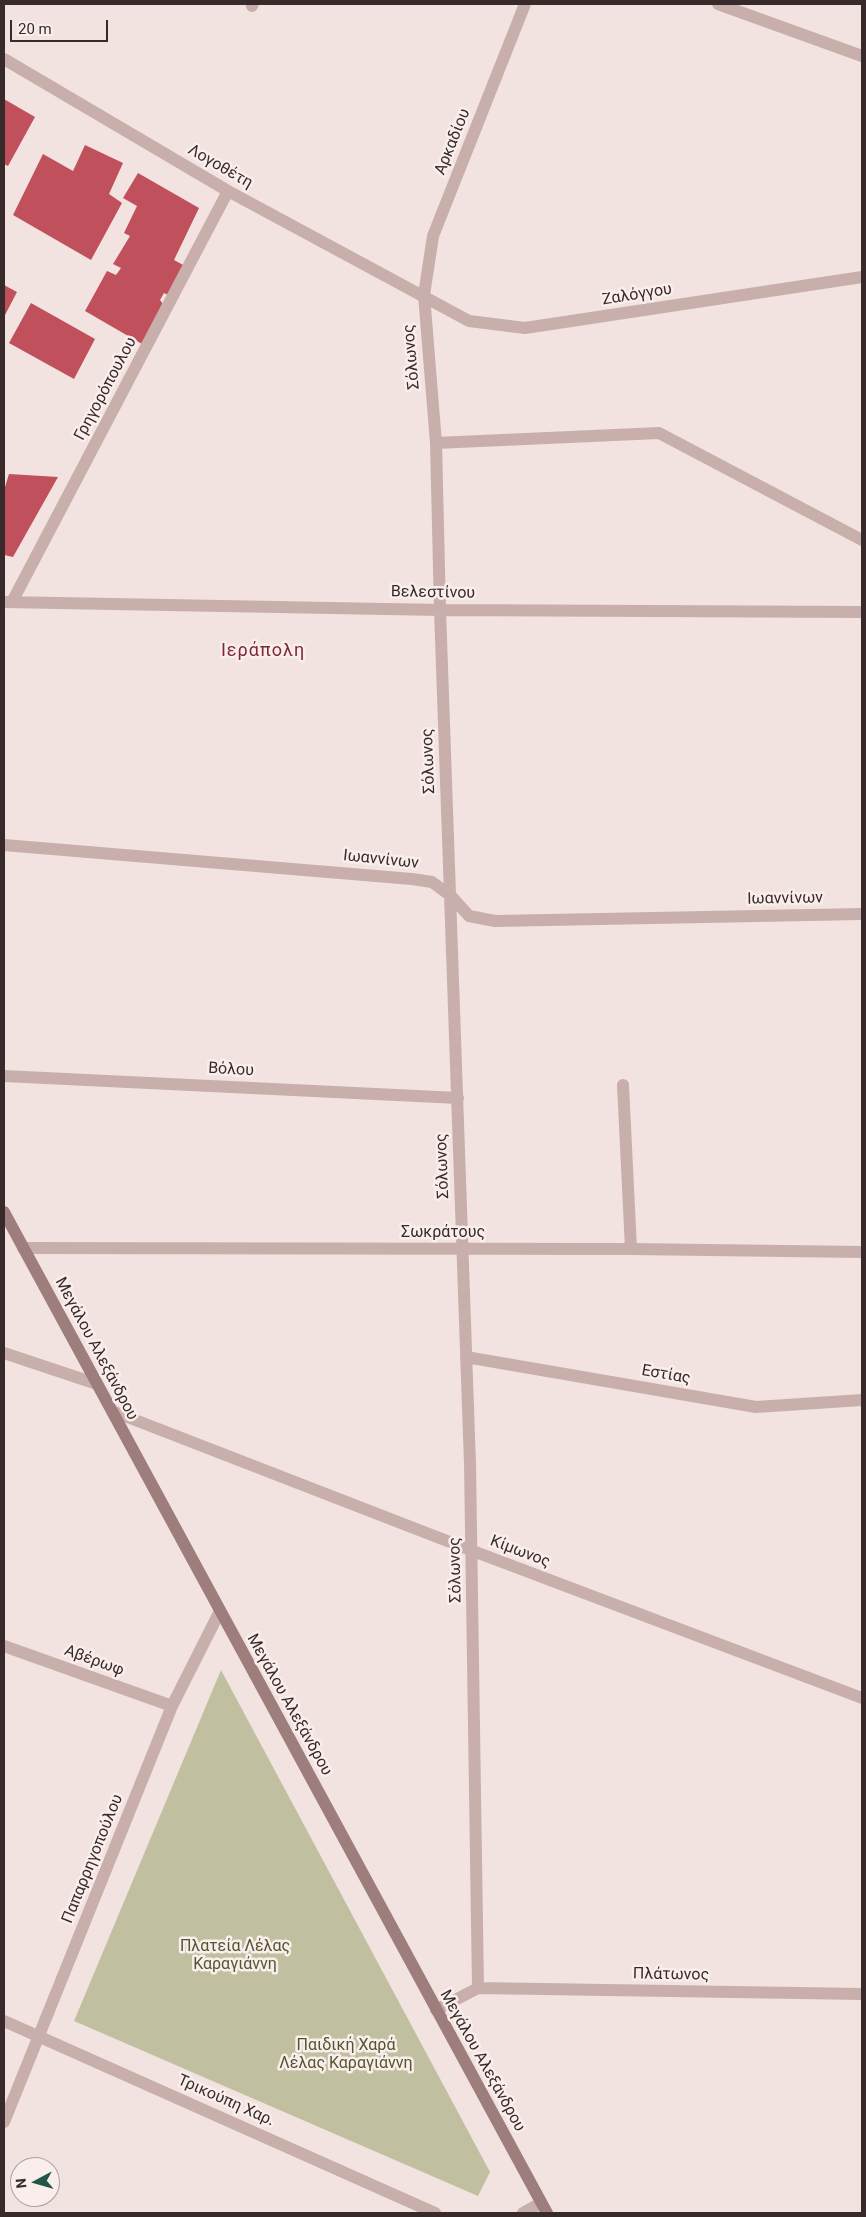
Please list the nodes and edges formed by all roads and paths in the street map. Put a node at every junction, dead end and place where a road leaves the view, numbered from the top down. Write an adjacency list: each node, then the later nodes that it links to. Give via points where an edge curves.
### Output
1 (525, 4): 7 (street, Αρκαδίου, via 432,236)
2 (718, 4): 3 (street)
3 (862, 56)
4 (4, 59): 5 (street, Λογοθέτη)
5 (228, 191): 7 (street, Λογοθέτη); 10 (street, Γρηγορόπουλου)
6 (862, 277): 7 (street, Ζαλόγγου, via 525,328 469,321)
7 (424, 295): 8 (street, Σόλωνος)
8 (436, 443): 9 (street, via 659,432); 11 (street, Σόλωνος)
9 (862, 540)
10 (8, 602): 11 (street, Βελεστίνου)
11 (440, 610): 12 (street, Βελεστίνου); 14 (street, Σόλωνος)
12 (862, 612)
13 (4, 844): 14 (street, Ιωαννίνων, via 412,878 432,882)
14 (451, 896): 15 (street, Ιωαννίνων, via 469,916 495,921); 18 (street, Σόλωνος)
15 (862, 914)
16 (4, 1076): 18 (street, Βόλου)
17 (623, 1085): 21 (street)
18 (458, 1098): 22 (street, Σόλωνος)
19 (4, 1212): 20 (street, Μεγάλου Αλεξάνδρου)
20 (23, 1248): 22 (street, Σωκράτους); 26 (street, Μεγάλου Αλεξάνδρου)
21 (631, 1249): 22 (street, Σωκράτους); 23 (street, Σωκράτους)
22 (462, 1250): 25 (street, Σόλωνος)
23 (862, 1252)
24 (4, 1353): 26 (street)
25 (466, 1357): 27 (street, Εστίας, via 756,1407); 29 (street, Σόλωνος)
26 (97, 1384): 28 (street, Μεγάλου Αλεξάνδρου)
27 (862, 1400)
28 (112, 1411): 29 (street, Κίμωνος); 30 (street, Μεγάλου Αλεξάνδρου)
29 (473, 1551): 32 (street, Κίμωνος); 34 (street, Σόλωνος)
30 (220, 1611): 33 (street, Παπαρρηγοπούλου); 36 (street, Μεγάλου Αλεξάνδρου)
31 (4, 1646): 33 (street, Αβέρωφ)
32 (862, 1698)
33 (172, 1706): 38 (street, Παπαρρηγοπούλου)
34 (478, 1988): 35 (street, Πλάτωνος); 36 (street)
35 (862, 1994)
36 (436, 2010): 40 (street, Μεγάλου Αλεξάνδρου)
37 (4, 2021): 38 (street, Τρικούπη Χαρ.)
38 (40, 2035): 39 (street, Παπαρρηγοπούλου); 41 (street, Τρικούπη Χαρ.)
39 (4, 2122)
40 (544, 2208): 42 (street)
41 (435, 2213)
42 (524, 2213)

